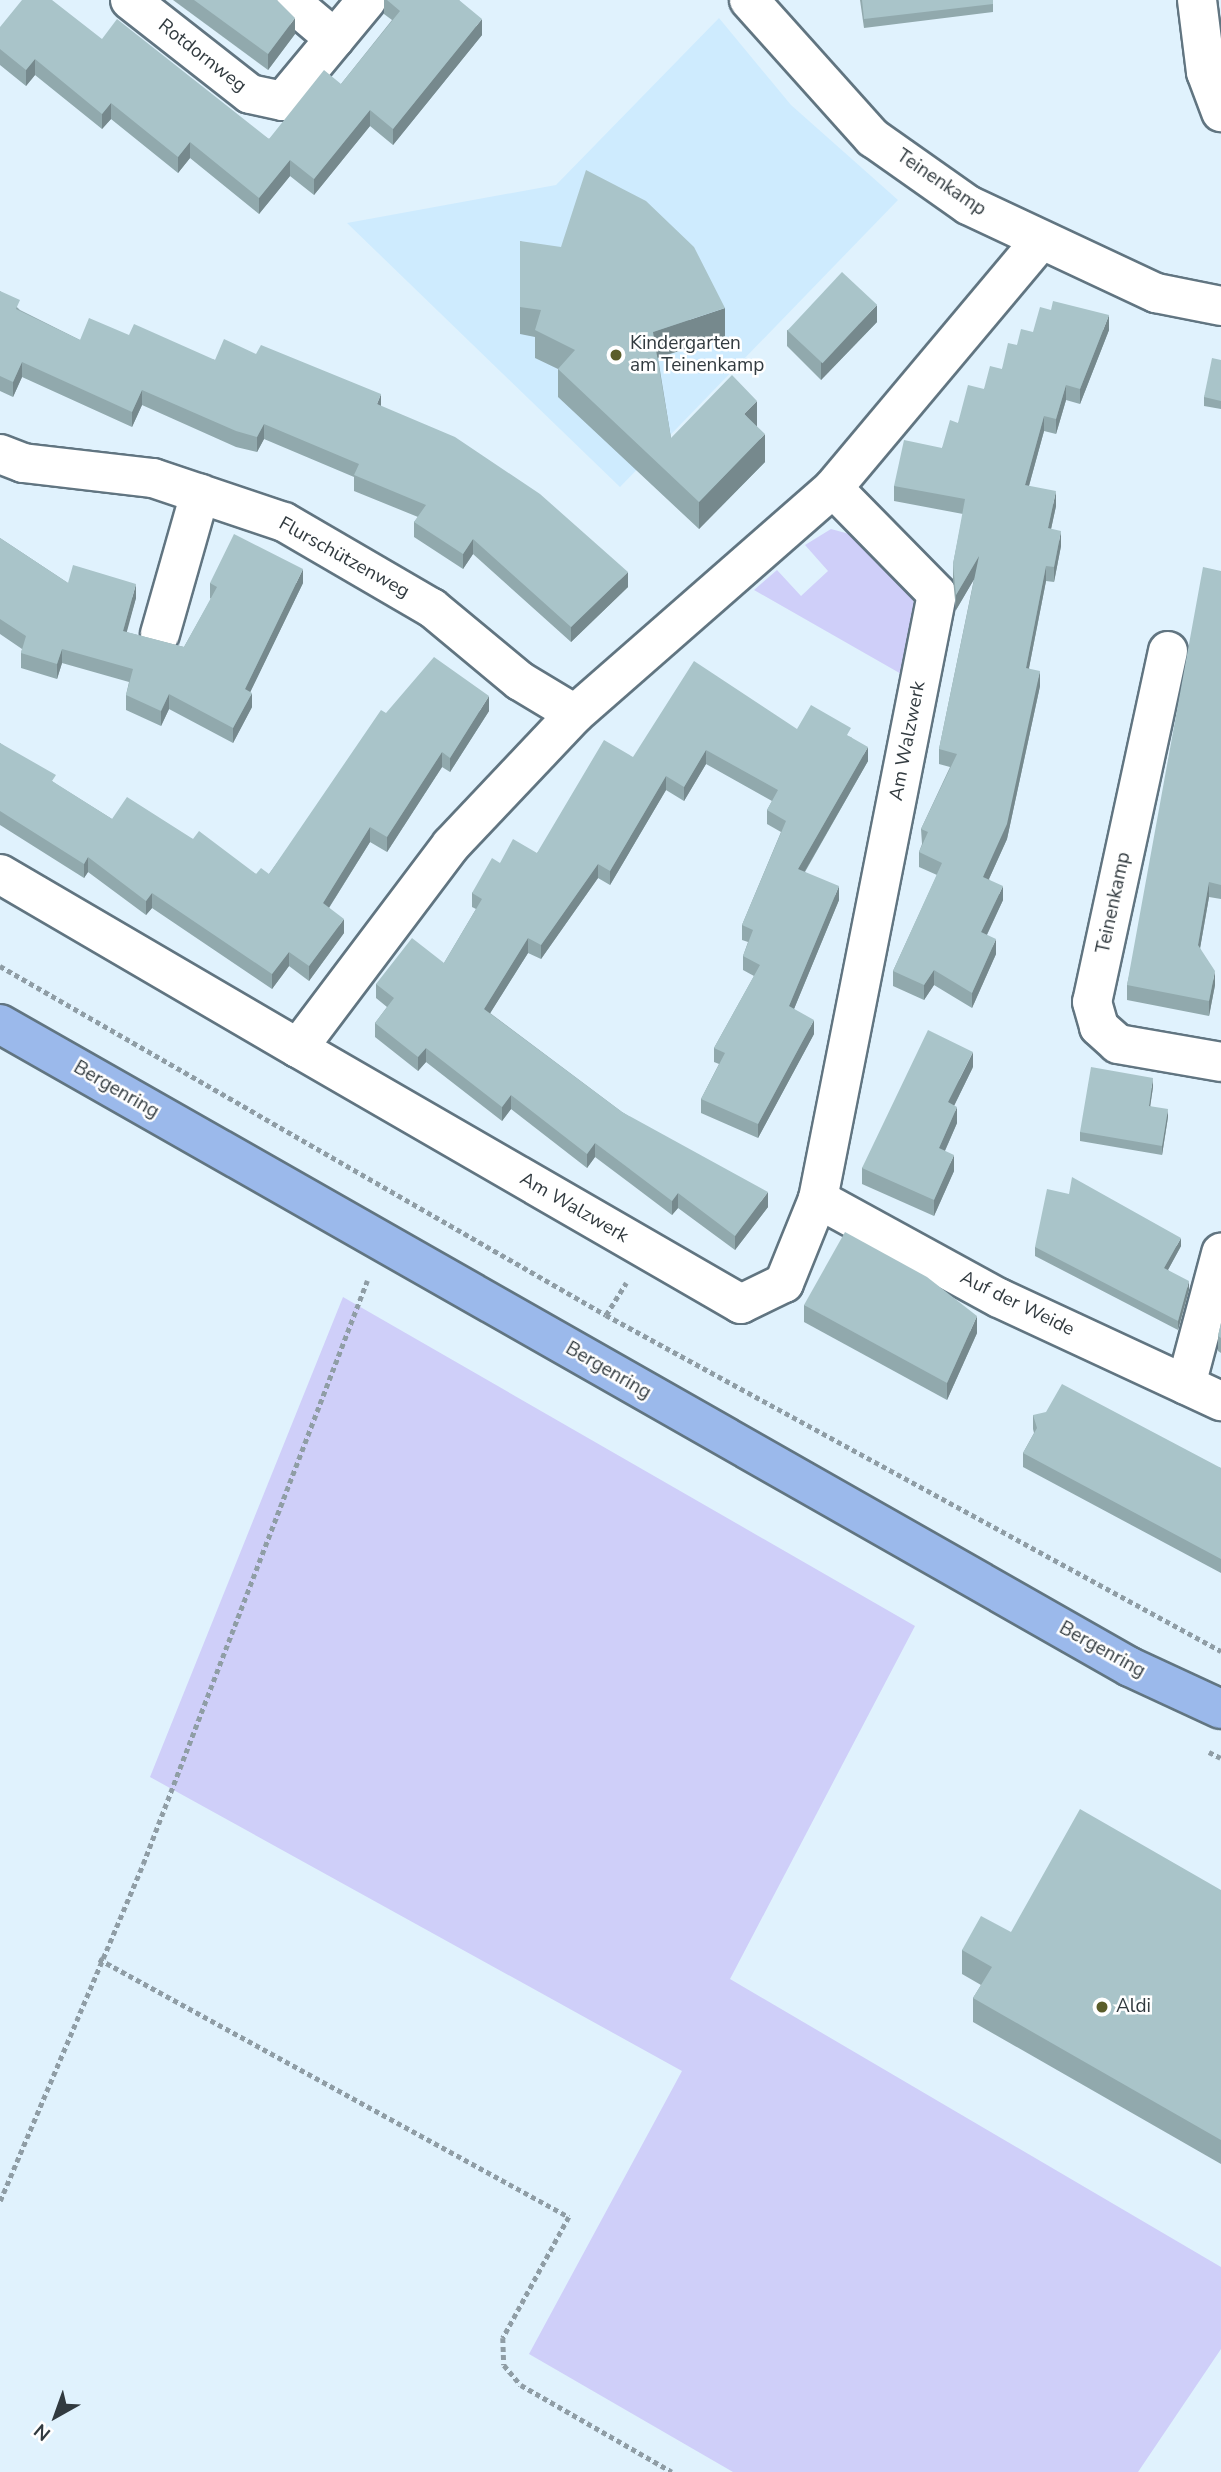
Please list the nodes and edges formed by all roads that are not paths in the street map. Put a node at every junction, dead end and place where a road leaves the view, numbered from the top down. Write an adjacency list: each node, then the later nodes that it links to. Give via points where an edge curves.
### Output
1 (130, 0): 6 (street, Rotdornweg, via 250,94 283,101)
2 (289, 0): 6 (street)
3 (367, 0): 6 (street, Rotdornweg)
4 (749, 0): 8 (street, Teinenkamp, via 873,138 968,205)
5 (1197, 0): 7 (street, via 1206,72)
6 (335, 39)
7 (1221, 112)
8 (1040, 241): 9 (street, Teinenkamp, via 1156,293); 11 (street)
9 (1221, 306)
10 (0, 454): 12 (street, Flurschützenweg, via 23,463 153,478)
11 (833, 488): 15 (street); 20 (street, Am Walzwerk, via 937,594)
12 (200, 494): 13 (street); 15 (street, Flurschützenweg, via 284,522 432,608 520,681)
13 (160, 635)
14 (1168, 651): 19 (street, Teinenkamp, via 1092,1002 1099,1027 1118,1044)
15 (576, 714): 18 (street, via 451,845)
16 (0, 874): 18 (street)
17 (0, 1024): 24 (main road, Bergenring, via 1118,1661)
18 (298, 1048): 20 (street, Am Walzwerk, via 741,1304 784,1283)
19 (1221, 1062)
20 (818, 1199): 22 (street, Auf der Weide, via 999,1298)
21 (1221, 1253): 22 (street)
22 (1186, 1385): 23 (street, Auf der Weide)
23 (1221, 1401)
24 (1221, 1709)

